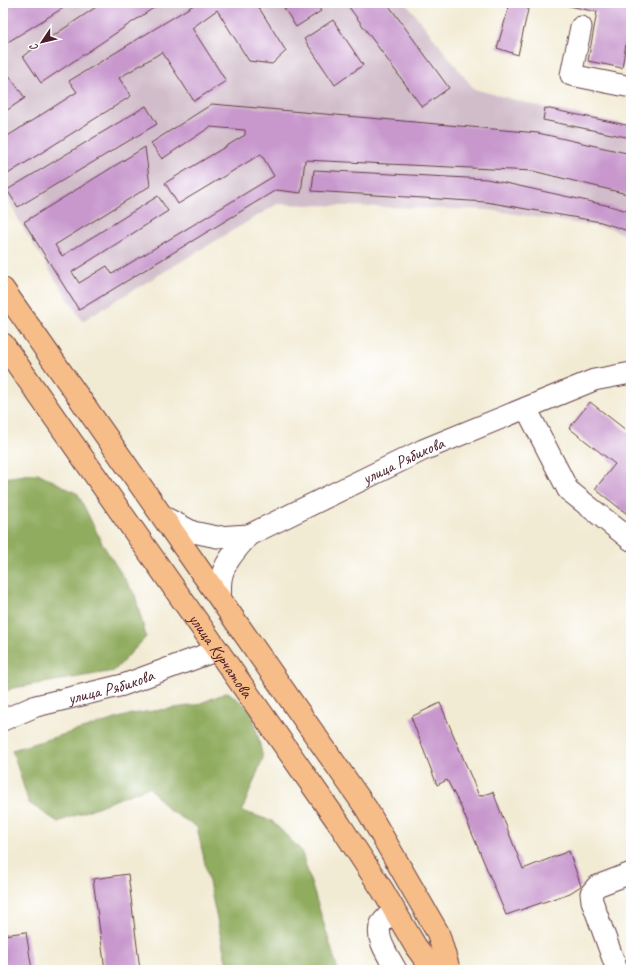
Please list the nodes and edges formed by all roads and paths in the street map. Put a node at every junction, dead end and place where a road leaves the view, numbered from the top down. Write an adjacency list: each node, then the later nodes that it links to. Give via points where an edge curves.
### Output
1 (581, 27): 2 (street, via 572,75)
2 (631, 87)
3 (3, 289): 7 (main road)
4 (3, 344): 11 (main road, улица Курчатова)
5 (631, 373): 6 (street, улица Рябикова, via 594,380)
6 (526, 408): 8 (street, улица Рябикова, via 423,450); 9 (street, via 568,490)
7 (162, 516): 8 (street, via 194,532 217,537); 10 (main road)
8 (249, 535): 10 (street, улица Рябикова, via 225,567 221,579)
9 (631, 540)
10 (220, 599): 13 (main road)
11 (218, 650): 12 (street, улица Рябикова, via 123,686 36,706); 14 (main road, улица Курчатова)
12 (3, 720)
13 (366, 808): 14 (main road); 19 (main road, via 438,933)
14 (340, 825): 16 (main road, улица Курчатова)
15 (631, 873): 20 (street, via 597,886 592,893 592,901)
16 (394, 910): 17 (street, via 382,924 379,932 380,940); 18 (main road, улица Курчатова)
17 (396, 970)
18 (433, 970)
19 (449, 970)
20 (617, 970)

